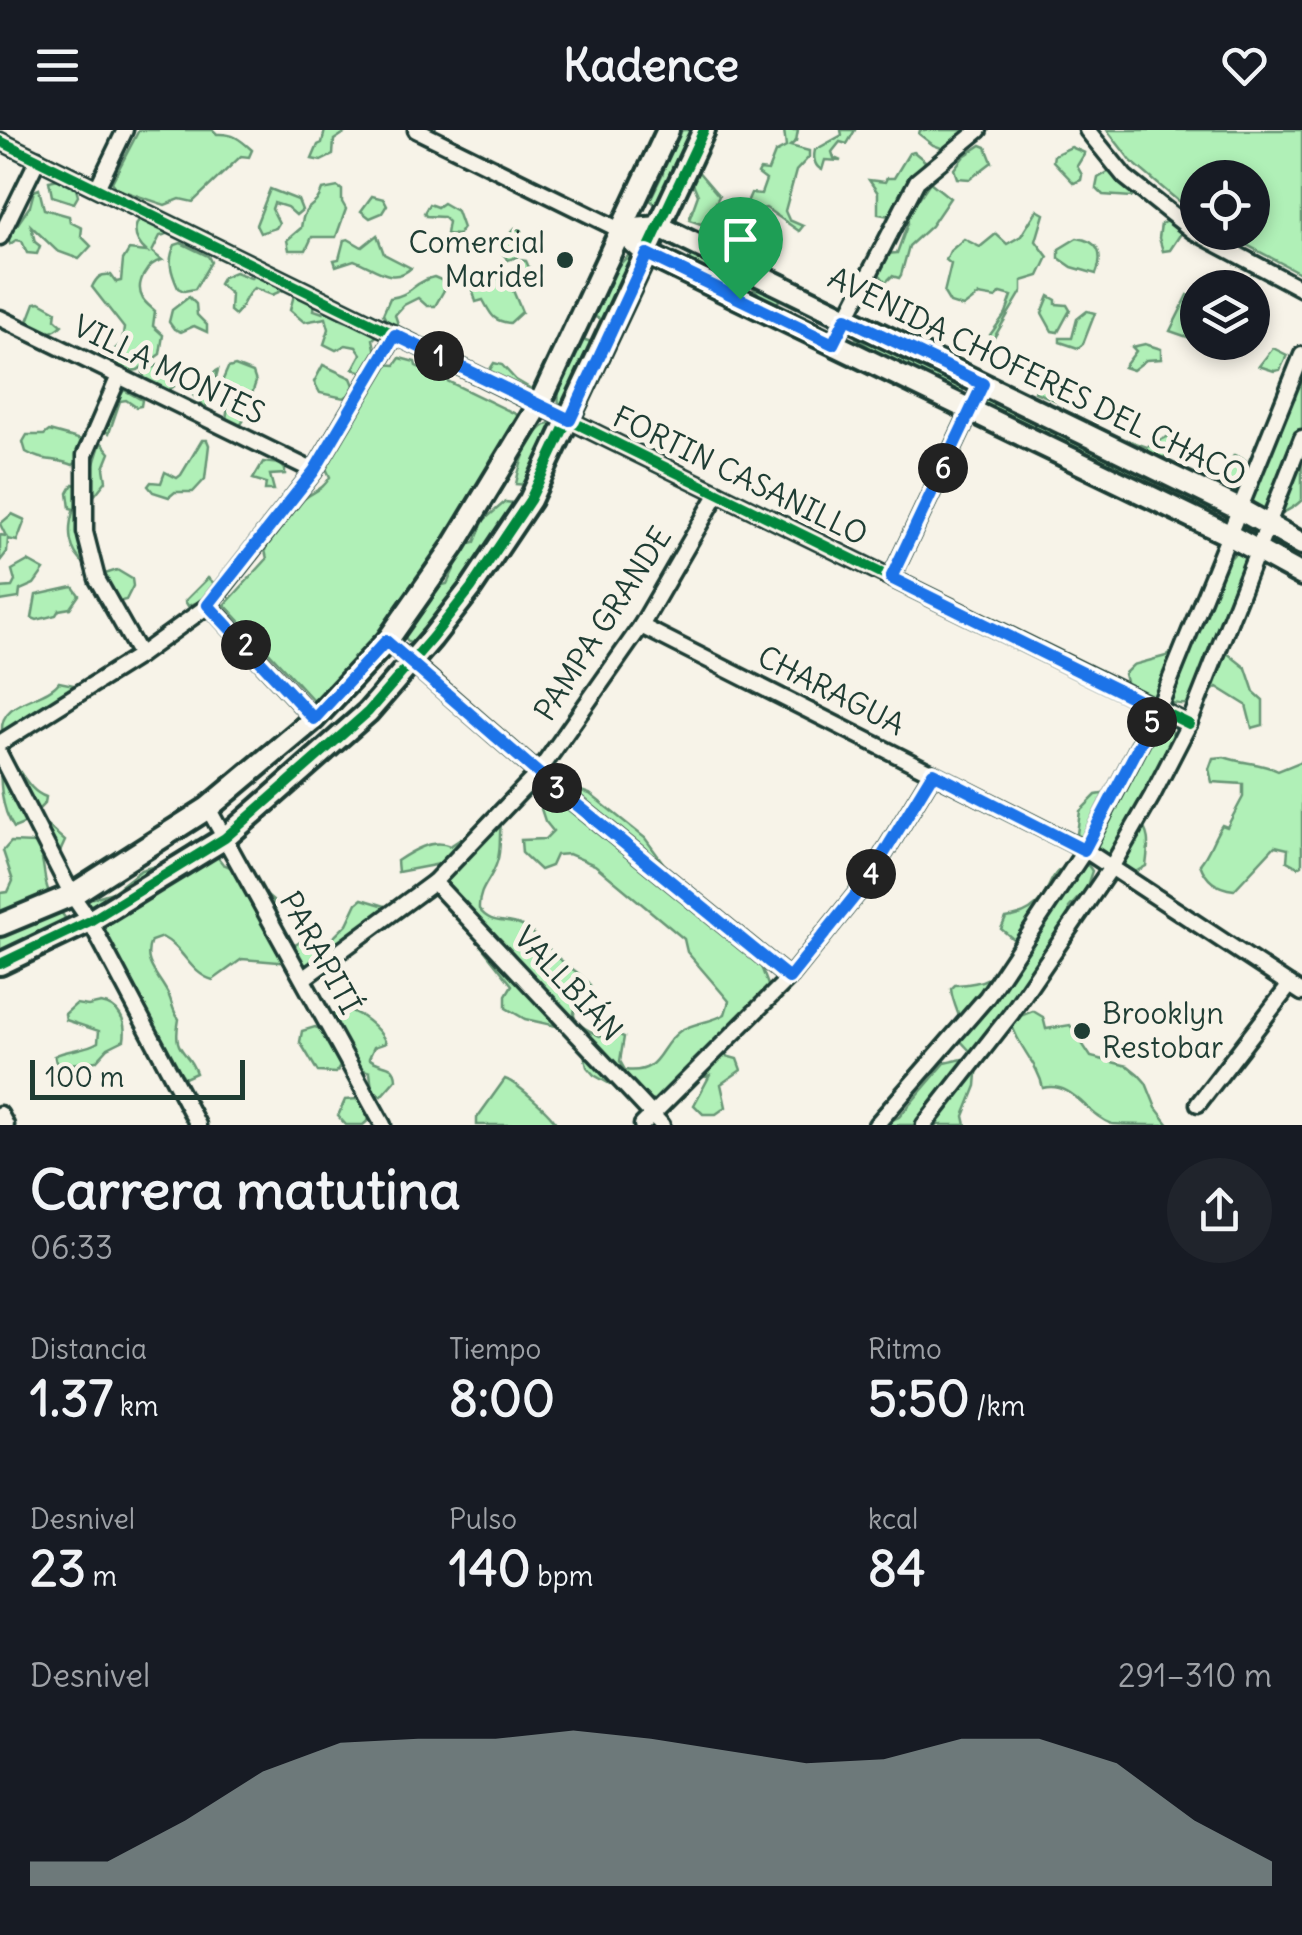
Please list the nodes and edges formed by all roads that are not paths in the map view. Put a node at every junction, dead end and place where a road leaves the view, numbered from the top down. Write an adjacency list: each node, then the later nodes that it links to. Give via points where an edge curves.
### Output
1 (126, 130): 9 (street)
2 (416, 130): 11 (street)
3 (668, 130): 11 (street)
4 (704, 130): 10 (street)
5 (980, 130): 16 (street, via 918,181)
6 (1086, 130): 14 (street, via 1124,176 1192,231)
7 (0, 141): 8 (street, FORTIN CASANILLO)
8 (38, 159): 9 (street, FORTIN CASANILLO); 12 (street)
9 (97, 188): 17 (street, FORTIN CASANILLO)
10 (660, 227): 11 (street); 13 (street); 16 (street, AVENIDA CHOFERES DEL CHACO)
11 (620, 230): 13 (street, AVENIDA CHOFERES DEL CHACO); 22 (street)
12 (0, 236)
13 (647, 254): 18 (street, AVENIDA CHOFERES DEL CHACO); 24 (street)
14 (1302, 289)
15 (0, 318): 20 (street, VILLA MONTES)
16 (846, 318): 18 (street); 21 (street, AVENIDA CHOFERES DEL CHACO)
17 (395, 335): 22 (street, FORTIN CASANILLO); 26 (street)
18 (833, 344): 23 (street, AVENIDA CHOFERES DEL CHACO)
19 (1302, 355): 28 (street)
20 (119, 376): 26 (street, VILLA MONTES); 38 (street, via 85,454 85,532 97,580)
21 (983, 384): 23 (street); 28 (street, AVENIDA CHOFERES DEL CHACO)
22 (538, 405): 24 (street, FORTIN CASANILLO); 37 (street, via 453,547)
23 (971, 410): 30 (street, AVENIDA CHOFERES DEL CHACO); 34 (street)
24 (570, 420): 27 (street, FORTIN CASANILLO); 39 (street, via 530,500)
25 (1302, 438): 29 (street)
26 (314, 471): 35 (street)
27 (718, 493): 34 (street, FORTIN CASANILLO); 36 (street, PAMPA GRANDE)
28 (1240, 510): 29 (street, AVENIDA CHOFERES DEL CHACO); 30 (street)
29 (1267, 525): 31 (street, AVENIDA CHOFERES DEL CHACO); 32 (street)
30 (1229, 536): 32 (street, AVENIDA CHOFERES DEL CHACO); 40 (street)
31 (1302, 544)
32 (1256, 551): 33 (street, AVENIDA CHOFERES DEL CHACO); 42 (street)
33 (1302, 575)
34 (891, 578): 40 (street, FORTIN CASANILLO)
35 (208, 605): 38 (street); 41 (street)
36 (641, 626): 45 (street, PAMPA GRANDE); 46 (street, CHARAGUA)
37 (386, 641): 39 (street); 41 (street)
38 (140, 655): 43 (street)
39 (413, 661): 45 (street); 48 (street, via 368,712)
40 (1158, 710): 42 (street, FORTIN CASANILLO); 49 (street)
41 (314, 719): 47 (street)
42 (1189, 724): 50 (street)
43 (0, 744)
44 (0, 755): 52 (street)
45 (538, 773): 51 (street, PAMPA GRANDE); 57 (street)
46 (933, 773): 49 (street, CHARAGUA); 57 (street, via 867,881)
47 (208, 808): 48 (street, PARAPITÍ); 52 (street)
48 (224, 838): 53 (street); 56 (street, PARAPITÍ)
49 (1084, 850): 50 (street, CHARAGUA); 66 (street, via 987,998)
50 (1112, 866): 58 (street, CHARAGUA); 61 (street, via 1012,1014)
51 (434, 882): 56 (street, PAMPA GRANDE); 62 (street, VALLBIÁN)
52 (72, 894): 53 (street); 54 (street)
53 (90, 921): 55 (street); 64 (street)
54 (0, 926)
55 (0, 964)
56 (304, 978): 65 (street, PARAPITÍ)
57 (789, 978): 62 (street)
58 (1296, 989): 59 (street)
59 (1198, 1104)
60 (0, 1114): 63 (street)
61 (929, 1119): 67 (street)
62 (652, 1122)
63 (6, 1125)
64 (198, 1125)
65 (383, 1125)
66 (876, 1125)
67 (948, 1125)

